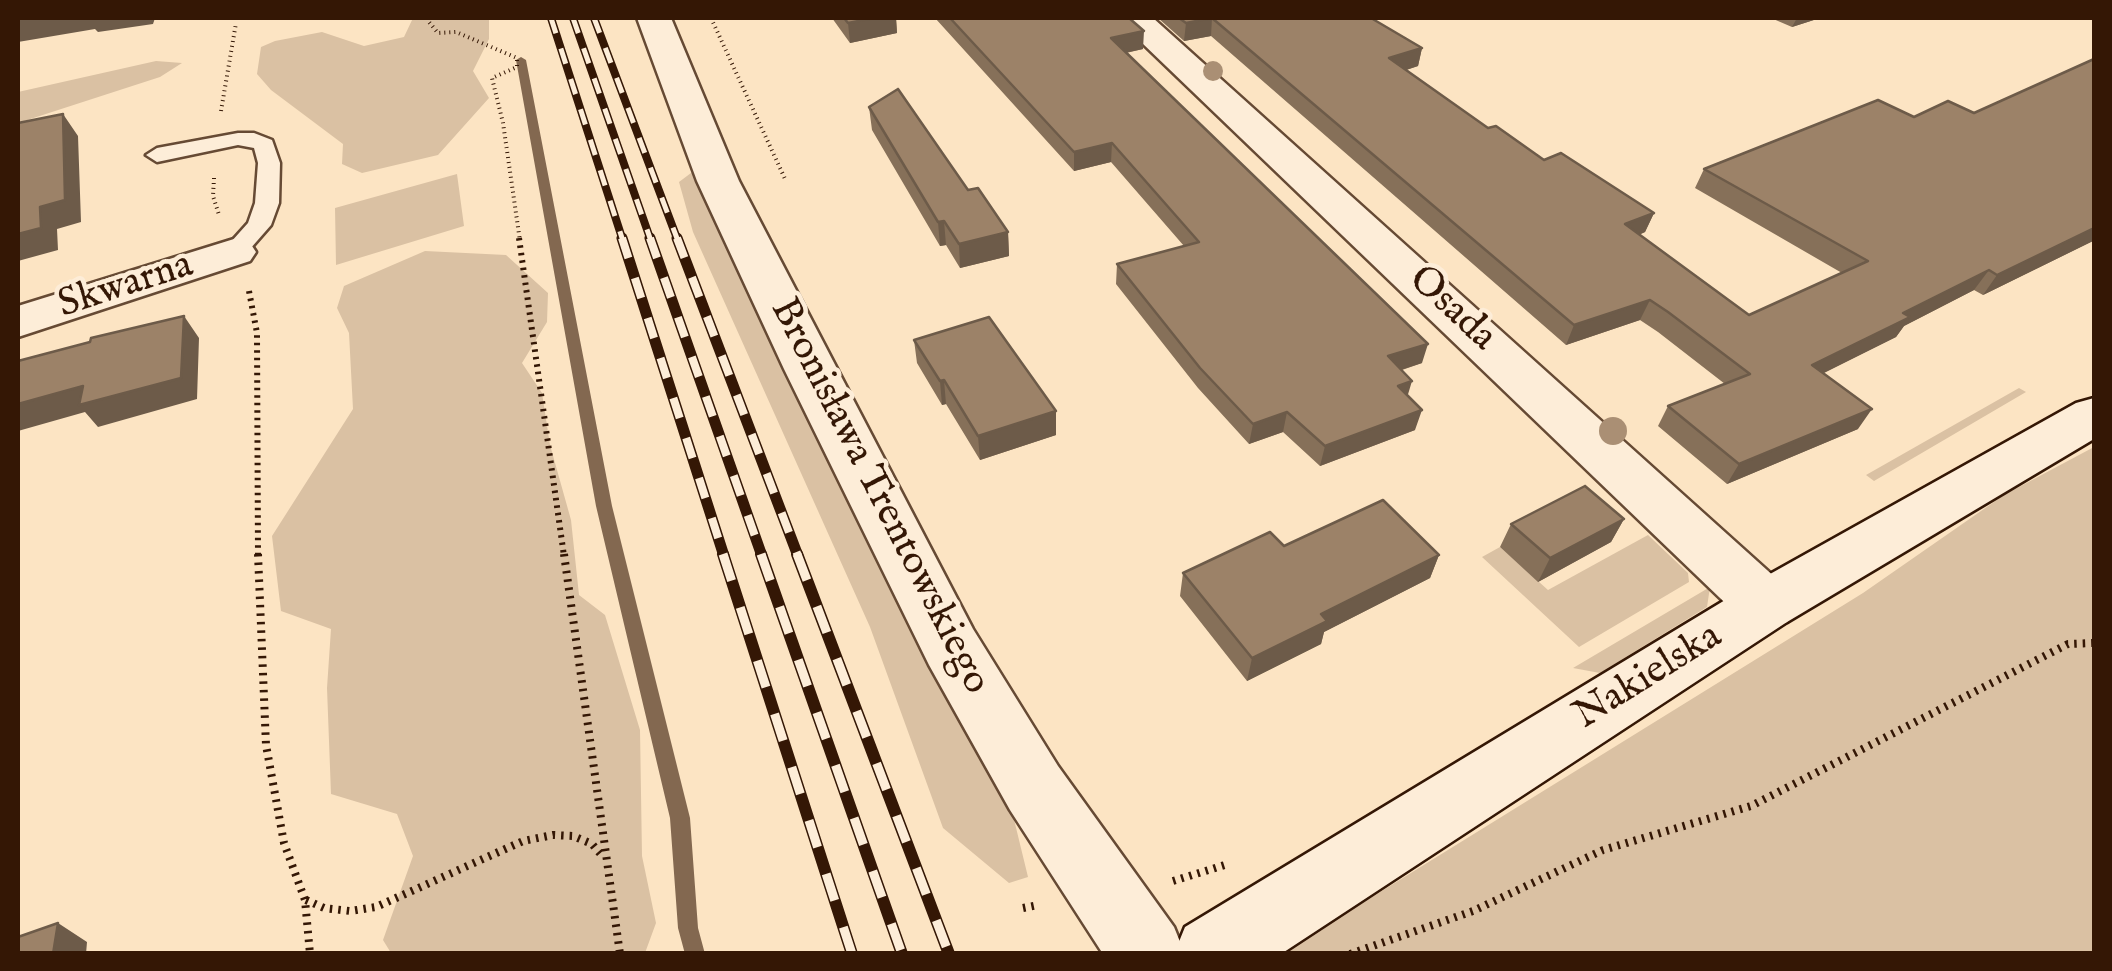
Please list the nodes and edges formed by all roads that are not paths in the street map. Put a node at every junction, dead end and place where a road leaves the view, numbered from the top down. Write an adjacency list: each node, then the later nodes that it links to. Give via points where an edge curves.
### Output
1 (654, 18): 8 (street, Bronisława Trentowskiego, via 718,181 951,647 1034,788)
2 (1134, 18): 7 (street, Osada)
3 (157, 155): 4 (lane, via 217,142 254,139 264,145 270,163 267,204 259,226)
4 (234, 252): 5 (street, Skwarna)
5 (18, 322)
6 (2094, 416): 7 (street, Nakielska)
7 (1766, 605): 9 (street, Nakielska)
8 (1147, 954)
9 (1212, 954)

